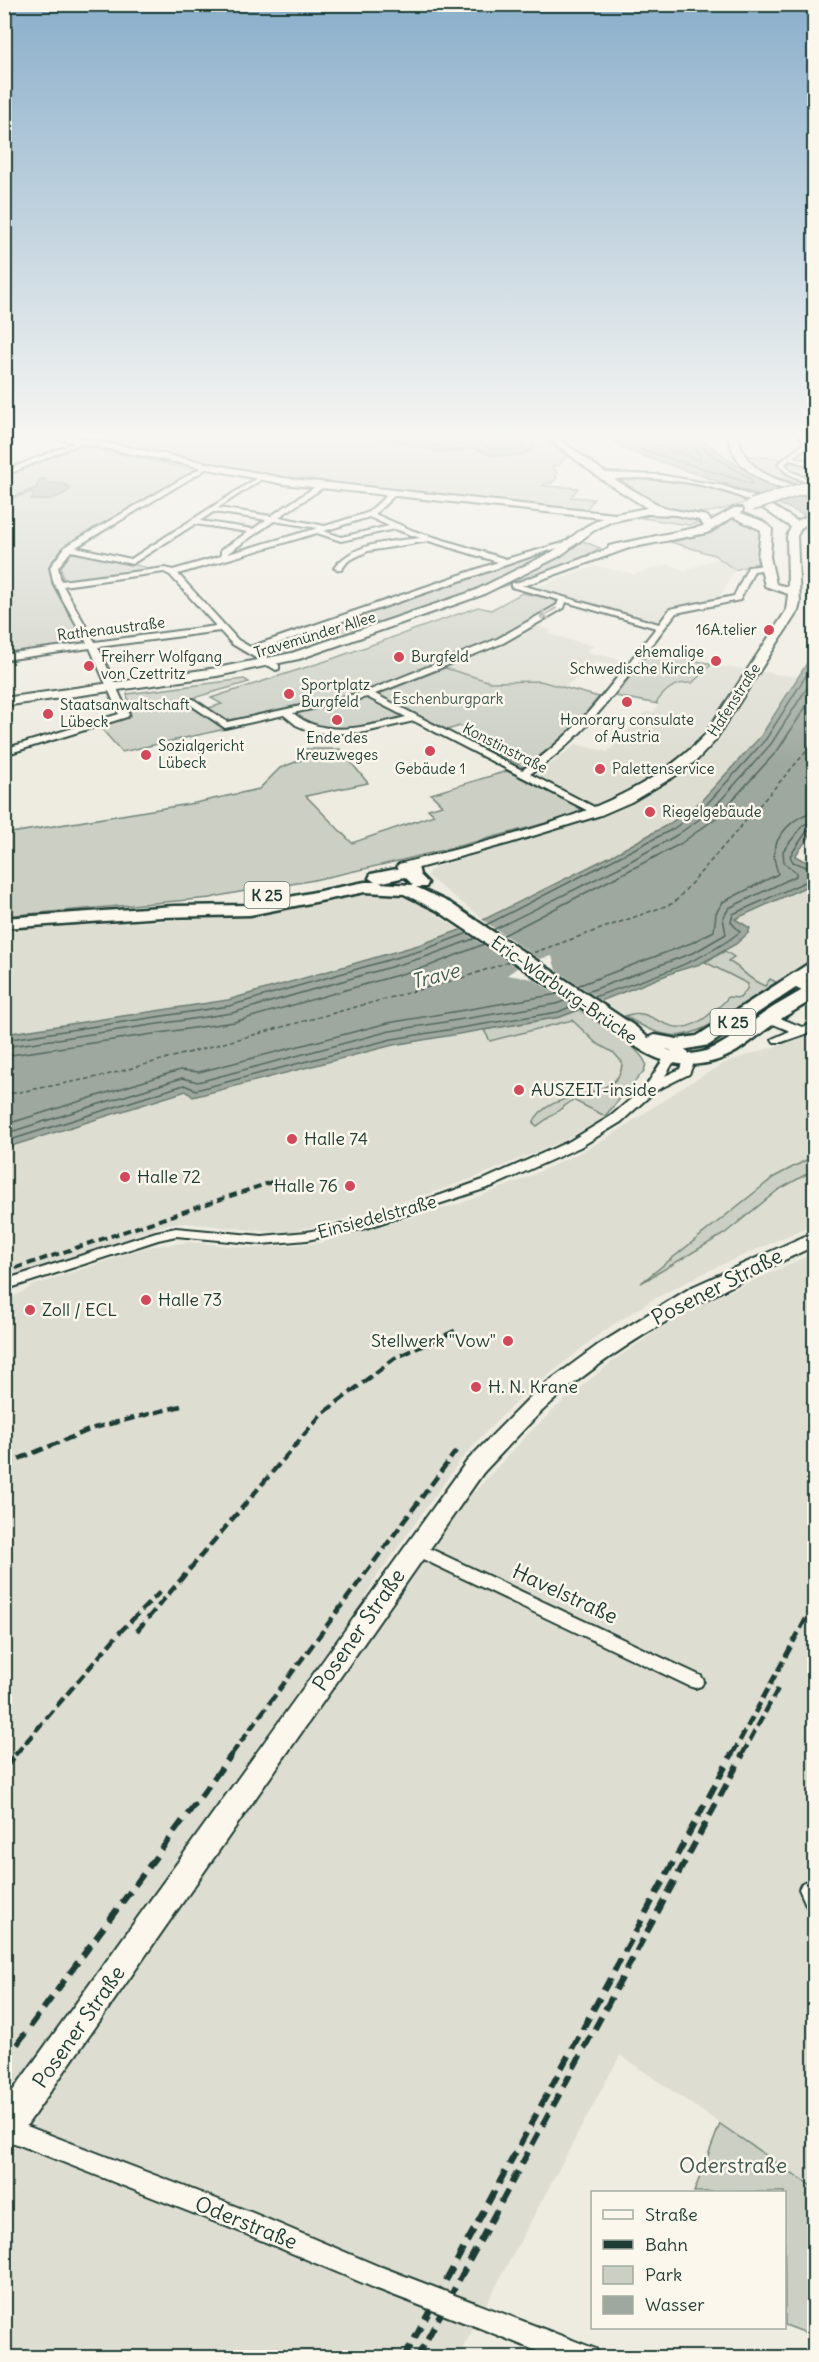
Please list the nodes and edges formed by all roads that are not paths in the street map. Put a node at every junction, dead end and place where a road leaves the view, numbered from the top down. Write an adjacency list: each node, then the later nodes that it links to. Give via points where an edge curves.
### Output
1 (74, 545): 14 (street)
2 (158, 545): 14 (street, via 132,562)
3 (234, 545): 15 (street, via 224,552)
4 (265, 545): 15 (street)
5 (392, 545): 19 (street, via 362,550 346,558)
6 (451, 545): 16 (street)
7 (557, 545): 16 (street)
8 (566, 545): 17 (main road, Travemünder Allee)
9 (597, 545): 13 (main road)
10 (633, 545): 13 (main road)
11 (765, 545): 18 (main road)
12 (791, 545): 23 (main road, Hafenstraße)
13 (624, 547): 22 (main road, Travemünder Allee)
14 (69, 548): 21 (street, via 54,567)
15 (226, 557): 20 (street)
16 (507, 562): 17 (street); 28 (street)
17 (530, 567): 30 (main road, Travemünder Allee, via 478,593)
18 (766, 567): 23 (main road, via 771,586); 25 (street, via 751,569 737,598 675,609)
19 (339, 568)
20 (169, 571): 21 (street); 26 (street)
21 (58, 584): 27 (street)
22 (514, 585): 24 (street); 30 (main road, Travemünder Allee, via 321,654)
23 (793, 592): 39 (main road, Hafenstraße, via 792,611 710,738 692,757 646,789)
24 (563, 600): 25 (street); 32 (street, one-way to 32, via 561,606 500,641)
25 (662, 627): 38 (street, via 570,740)
26 (222, 628): 27 (street, Rathenaustraße); 28 (street)
27 (92, 644): 29 (street, Rathenaustraße); 31 (street)
28 (249, 651): 30 (street); 30 (street)
29 (4, 657)
30 (265, 666): 31 (main road, Travemünder Allee)
31 (112, 690): 34 (main road, Travemünder Allee); 37 (street, via 123,716)
32 (368, 694): 35 (street); 36 (street, Konstinstraße)
33 (190, 701): 35 (street, via 225,725)
34 (5, 703)
35 (286, 712): 36 (street, via 304,727 325,732)
36 (416, 718): 38 (street, Konstinstraße)
37 (4, 752)
38 (523, 774): 39 (street, Konstinstraße)
39 (597, 812): 40 (main road, Hafenstraße, via 433,861)
40 (406, 877): 41 (main road, Hafenstraße / K 25, via 245,903); 41 (main road, Eric-Warburg-Brücke / K 25, via 371,874); 41 (main road, Eric-Warburg-Brücke / K 25, via 250,910); 48 (main road, Eric-Warburg-Brücke / K 25, via 415,892 444,907 621,1026 643,1045)
41 (154, 912): 42 (main road, K 25)
42 (4, 923)
43 (814, 968): 44 (main road, Einsiedelstraße / K 25)
44 (810, 987): 45 (main road, Einsiedelstraße / K 25); 48 (main road, Einsiedelstraße / K 25, via 728,1038)
45 (770, 1018): 46 (street); 48 (main road, Einsiedelstraße / K 25, via 723,1052)
46 (809, 1029): 47 (street)
47 (778, 1039)
48 (677, 1054): 49 (street, Einsiedelstraße); 49 (street, Einsiedelstraße, via 685,1071)
49 (651, 1088): 51 (street, Einsiedelstraße, via 616,1119 575,1144 489,1183 361,1225 262,1240 176,1232)
50 (814, 1238): 52 (main road, Posener Straße, via 664,1312 545,1396 475,1467)
51 (6, 1286)
52 (416, 1548): 53 (street, Havelstraße); 54 (main road, Posener Straße)
53 (695, 1681)
54 (5, 2130): 55 (street, Oderstraße, bridge)
55 (587, 2358)

